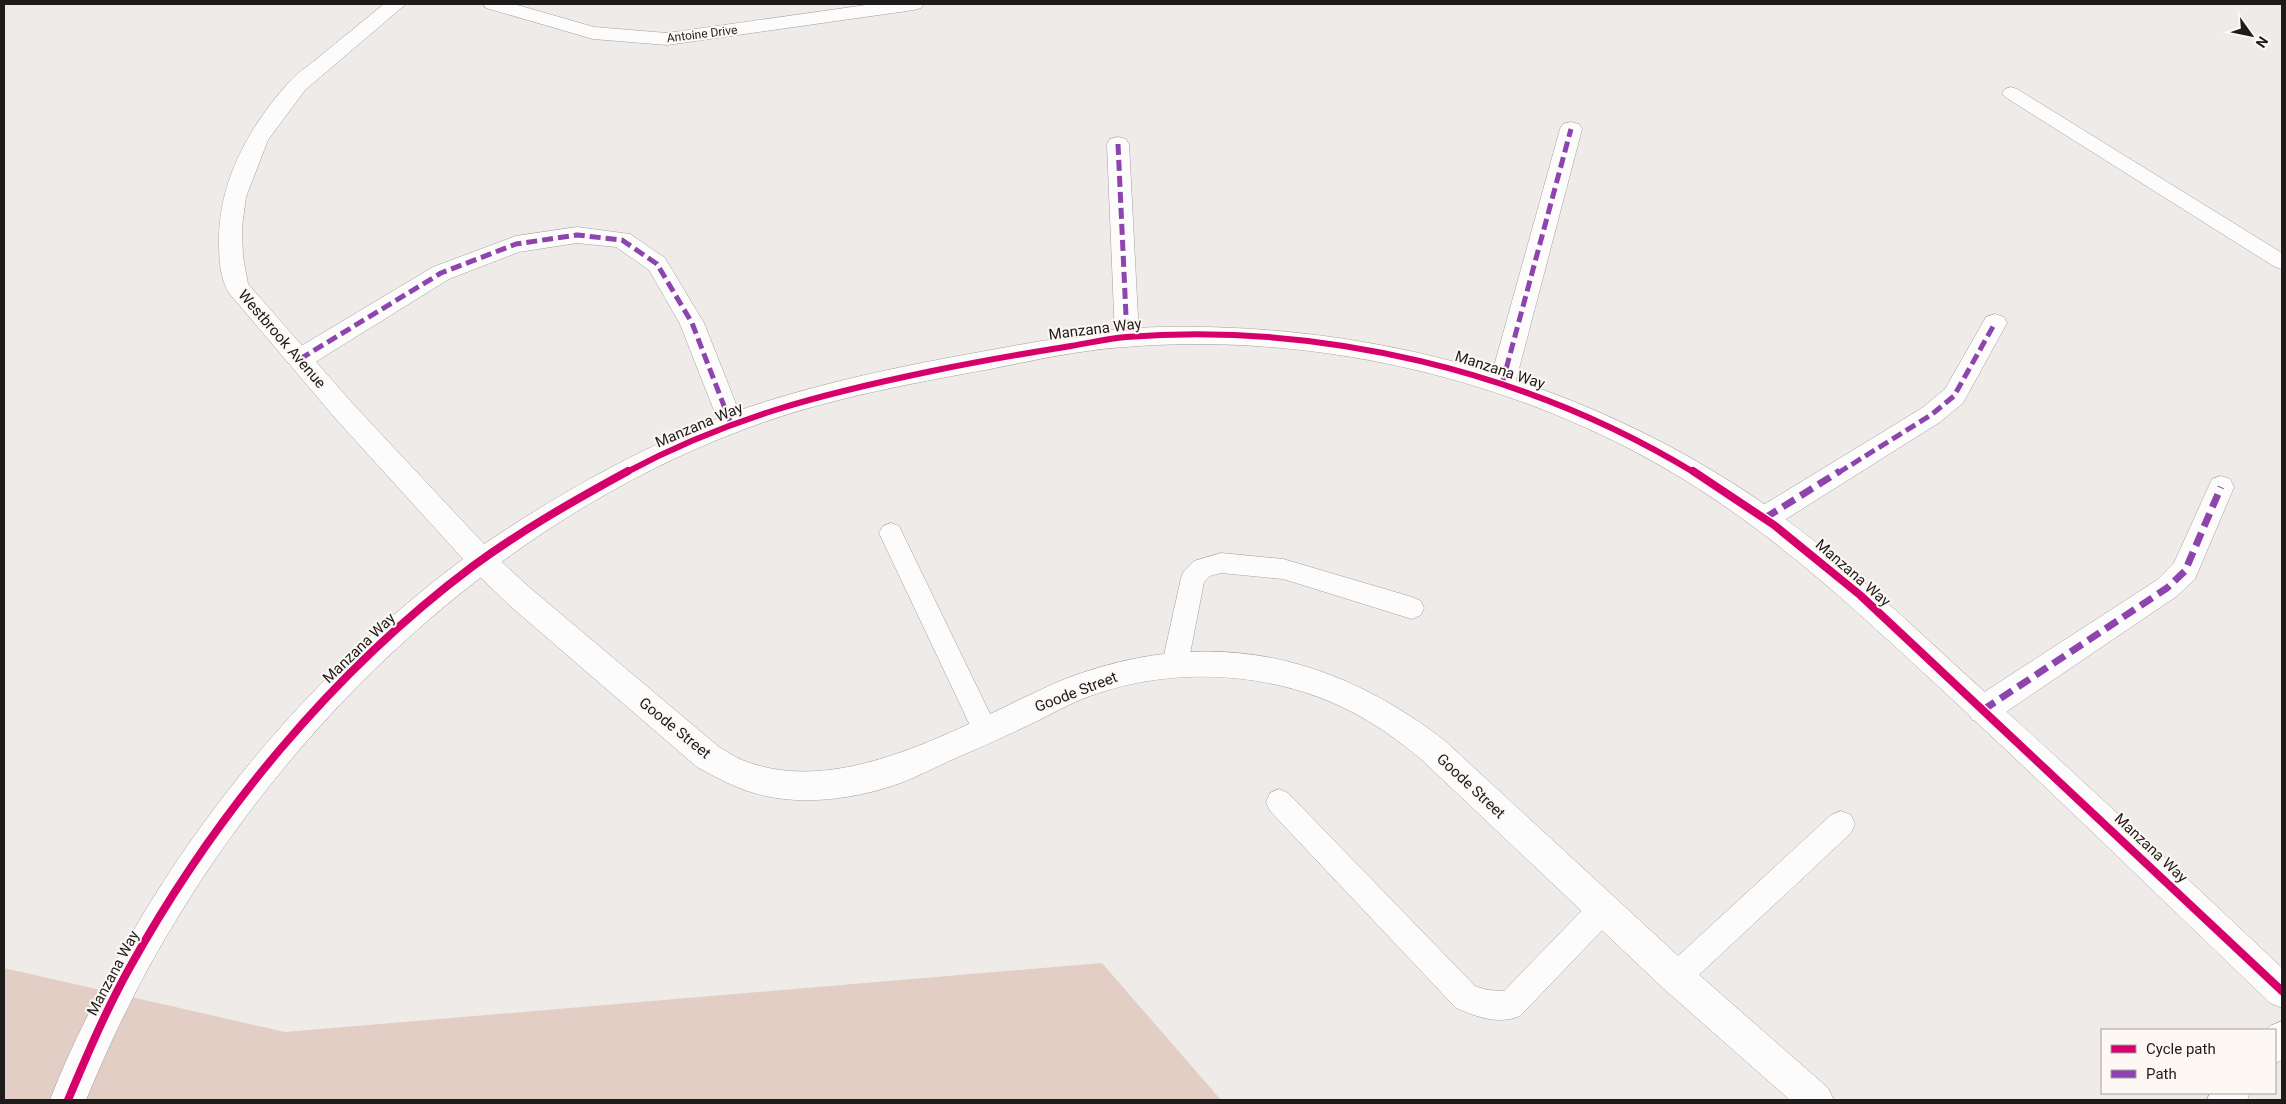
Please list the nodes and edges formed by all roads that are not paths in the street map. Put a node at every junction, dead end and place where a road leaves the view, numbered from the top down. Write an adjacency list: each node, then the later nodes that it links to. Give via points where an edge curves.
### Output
1 (396, 4): 10 (street, Westbrook Avenue, via 298,84 258,138 235,197 231,257 237,287)
2 (493, 4): 3 (street, Antoine Drive, via 593,33 667,39)
3 (914, 4)
4 (2010, 93): 7 (lane)
5 (1571, 129): 11 (street)
6 (1118, 144): 9 (street)
7 (2282, 262)
8 (1995, 323): 14 (street, via 1954,396 1931,415)
9 (1127, 337): 11 (street, Manzana Way, via 1259,337 1319,342 1442,366); 12 (street, Manzana Way, via 1001,357 831,392)
10 (300, 359): 12 (street, via 441,273 516,244 577,234 622,240 657,264 692,323); 16 (street, Westbrook Avenue)
11 (1502, 384): 14 (street, Manzana Way, via 1609,426 1714,484)
12 (730, 424): 16 (street, Manzana Way, via 615,478)
13 (2221, 487): 19 (street, via 2185,571 2168,588)
14 (1765, 518): 19 (street, Manzana Way, via 1828,568)
15 (891, 533): 20 (lane)
16 (481, 560): 20 (street, Goode Street, via 684,738 735,772 797,786 860,780 891,772); 26 (street, Manzana Way, via 382,643 334,691 238,802 149,935 108,1009)
17 (1412, 608): 18 (lane, via 1283,569 1221,563 1202,568 1194,578)
18 (1175, 664): 20 (street, Goode Street, via 1133,670 1094,682); 23 (street, Goode Street, via 1262,668 1308,679 1352,697 1393,720 1433,750)
19 (1983, 710): 25 (street, Manzana Way)
20 (985, 730)
21 (1279, 802): 23 (lane, via 1466,998 1487,1005 1510,1006)
22 (1841, 824): 24 (lane)
23 (1603, 909): 24 (street, Goode Street)
24 (1676, 977): 27 (street, Goode Street)
25 (2282, 990)
26 (68, 1100)
27 (1816, 1100)

